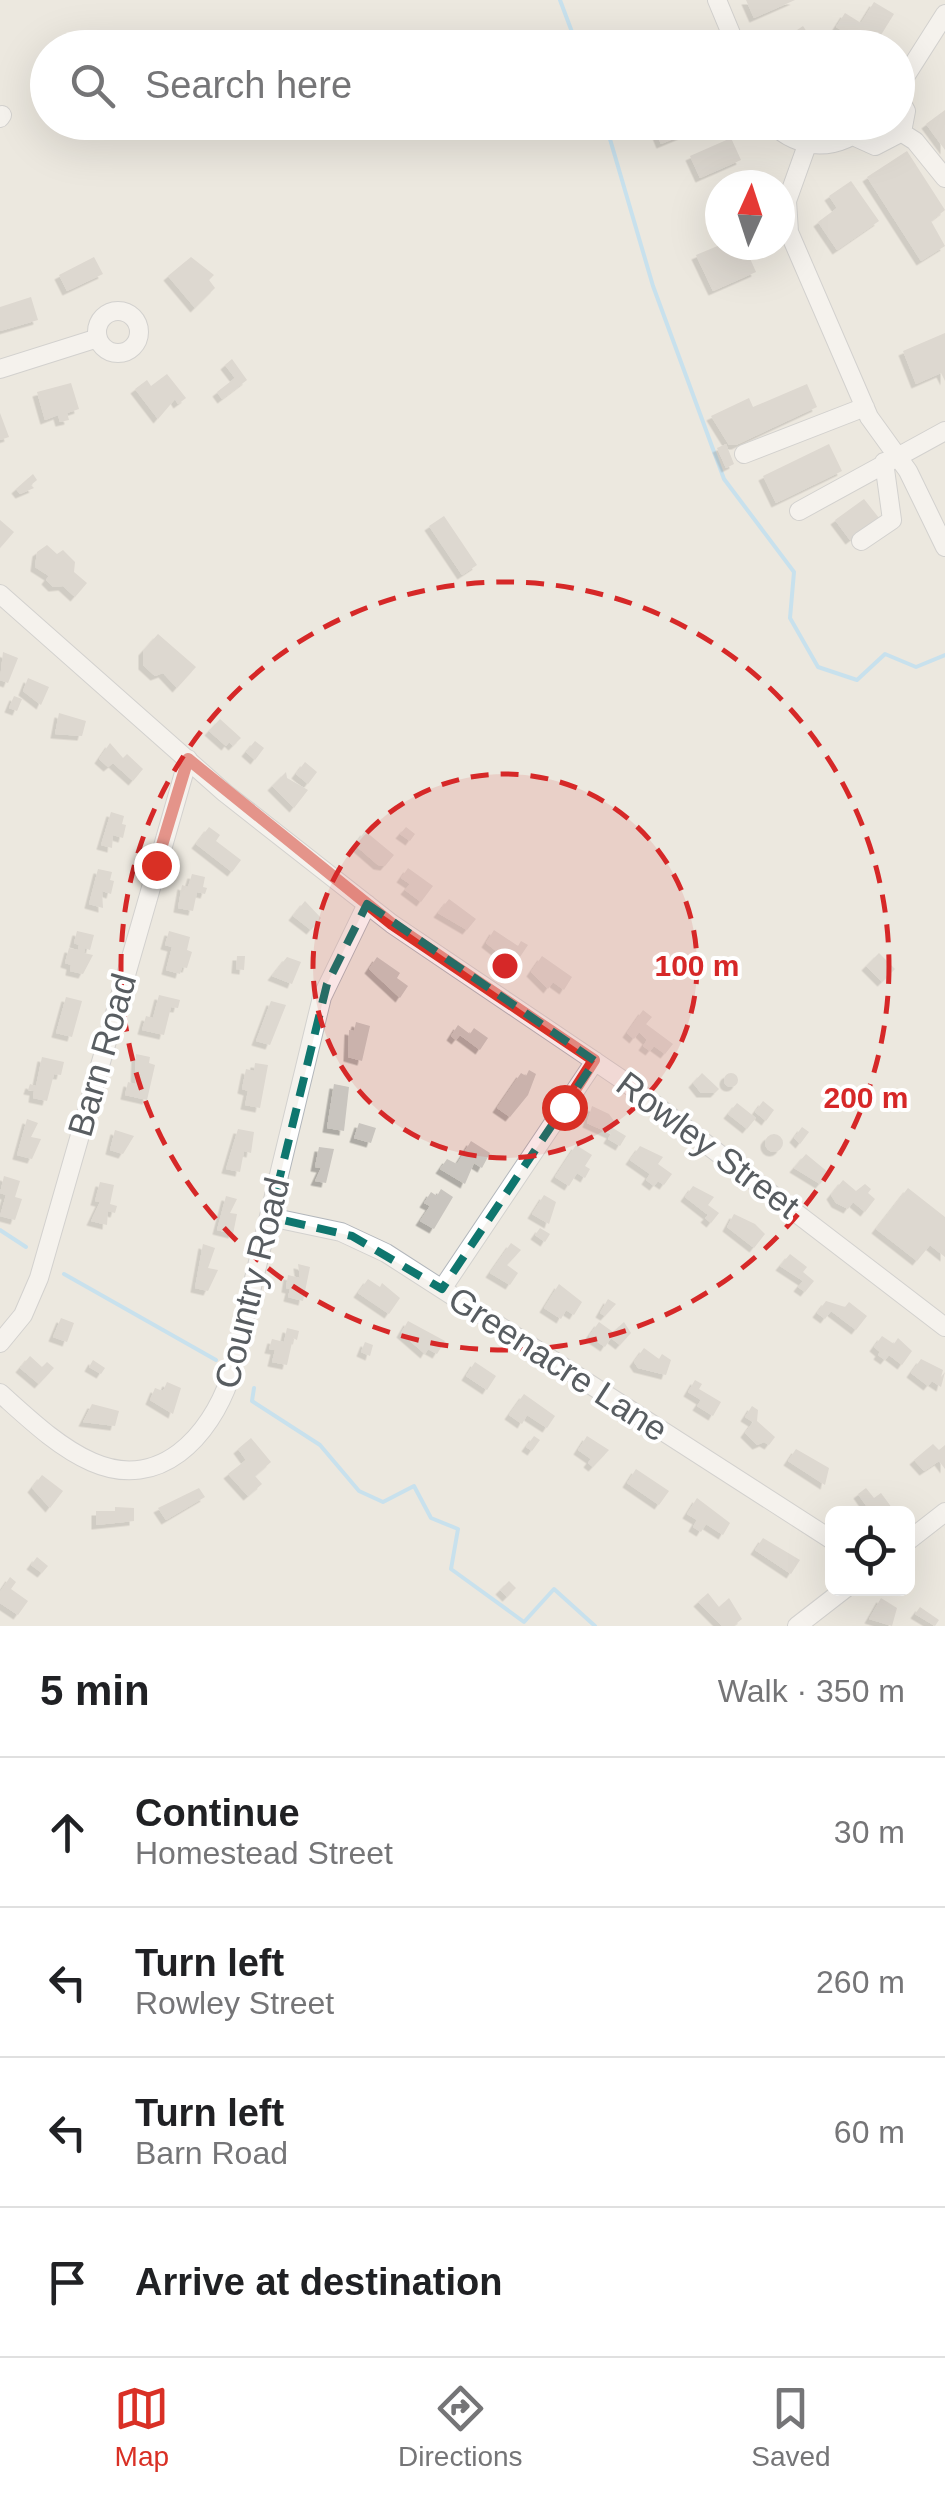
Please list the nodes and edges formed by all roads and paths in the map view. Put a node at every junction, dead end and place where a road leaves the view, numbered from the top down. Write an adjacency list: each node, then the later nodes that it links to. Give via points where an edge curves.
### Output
1 (717, 0): 3 (street)
2 (945, 14): 4 (street)
3 (730, 30)
4 (915, 61)
5 (796, 140): 10 (street)
6 (848, 140): 10 (street)
7 (862, 140): 8 (street, via 875,146)
8 (887, 140)
9 (909, 140): 11 (street)
10 (807, 144): 14 (street, via 788,201 790,232)
11 (945, 178)
12 (98, 338): 13 (street)
13 (0, 368)
14 (864, 407): 16 (street); 17 (street)
15 (945, 431): 17 (street)
16 (744, 454)
17 (891, 458): 18 (street); 19 (street, via 892,520); 20 (street)
18 (799, 510)
19 (860, 541)
20 (945, 546)
21 (0, 594): 22 (street, Rowley Street)
22 (188, 759): 23 (street, Rowley Street); 28 (street, Barn Road, via 38,1278 24,1315)
23 (368, 904): 24 (street, Rowley Street); 25 (street, Country Road, via 322,997)
24 (594, 1060): 26 (street); 27 (street, Rowley Street)
25 (270, 1217): 26 (street, Greenacre Lane, via 352,1236); 29 (street, Country Road, via 224,1396 202,1434 175,1457 140,1469 96,1464)
26 (442, 1289): 31 (street, Greenacre Lane)
27 (945, 1327)
28 (0, 1343)
29 (0, 1393)
30 (945, 1512): 32 (street)
31 (825, 1535)
32 (915, 1536)
33 (836, 1596): 34 (street)
34 (797, 1626)

